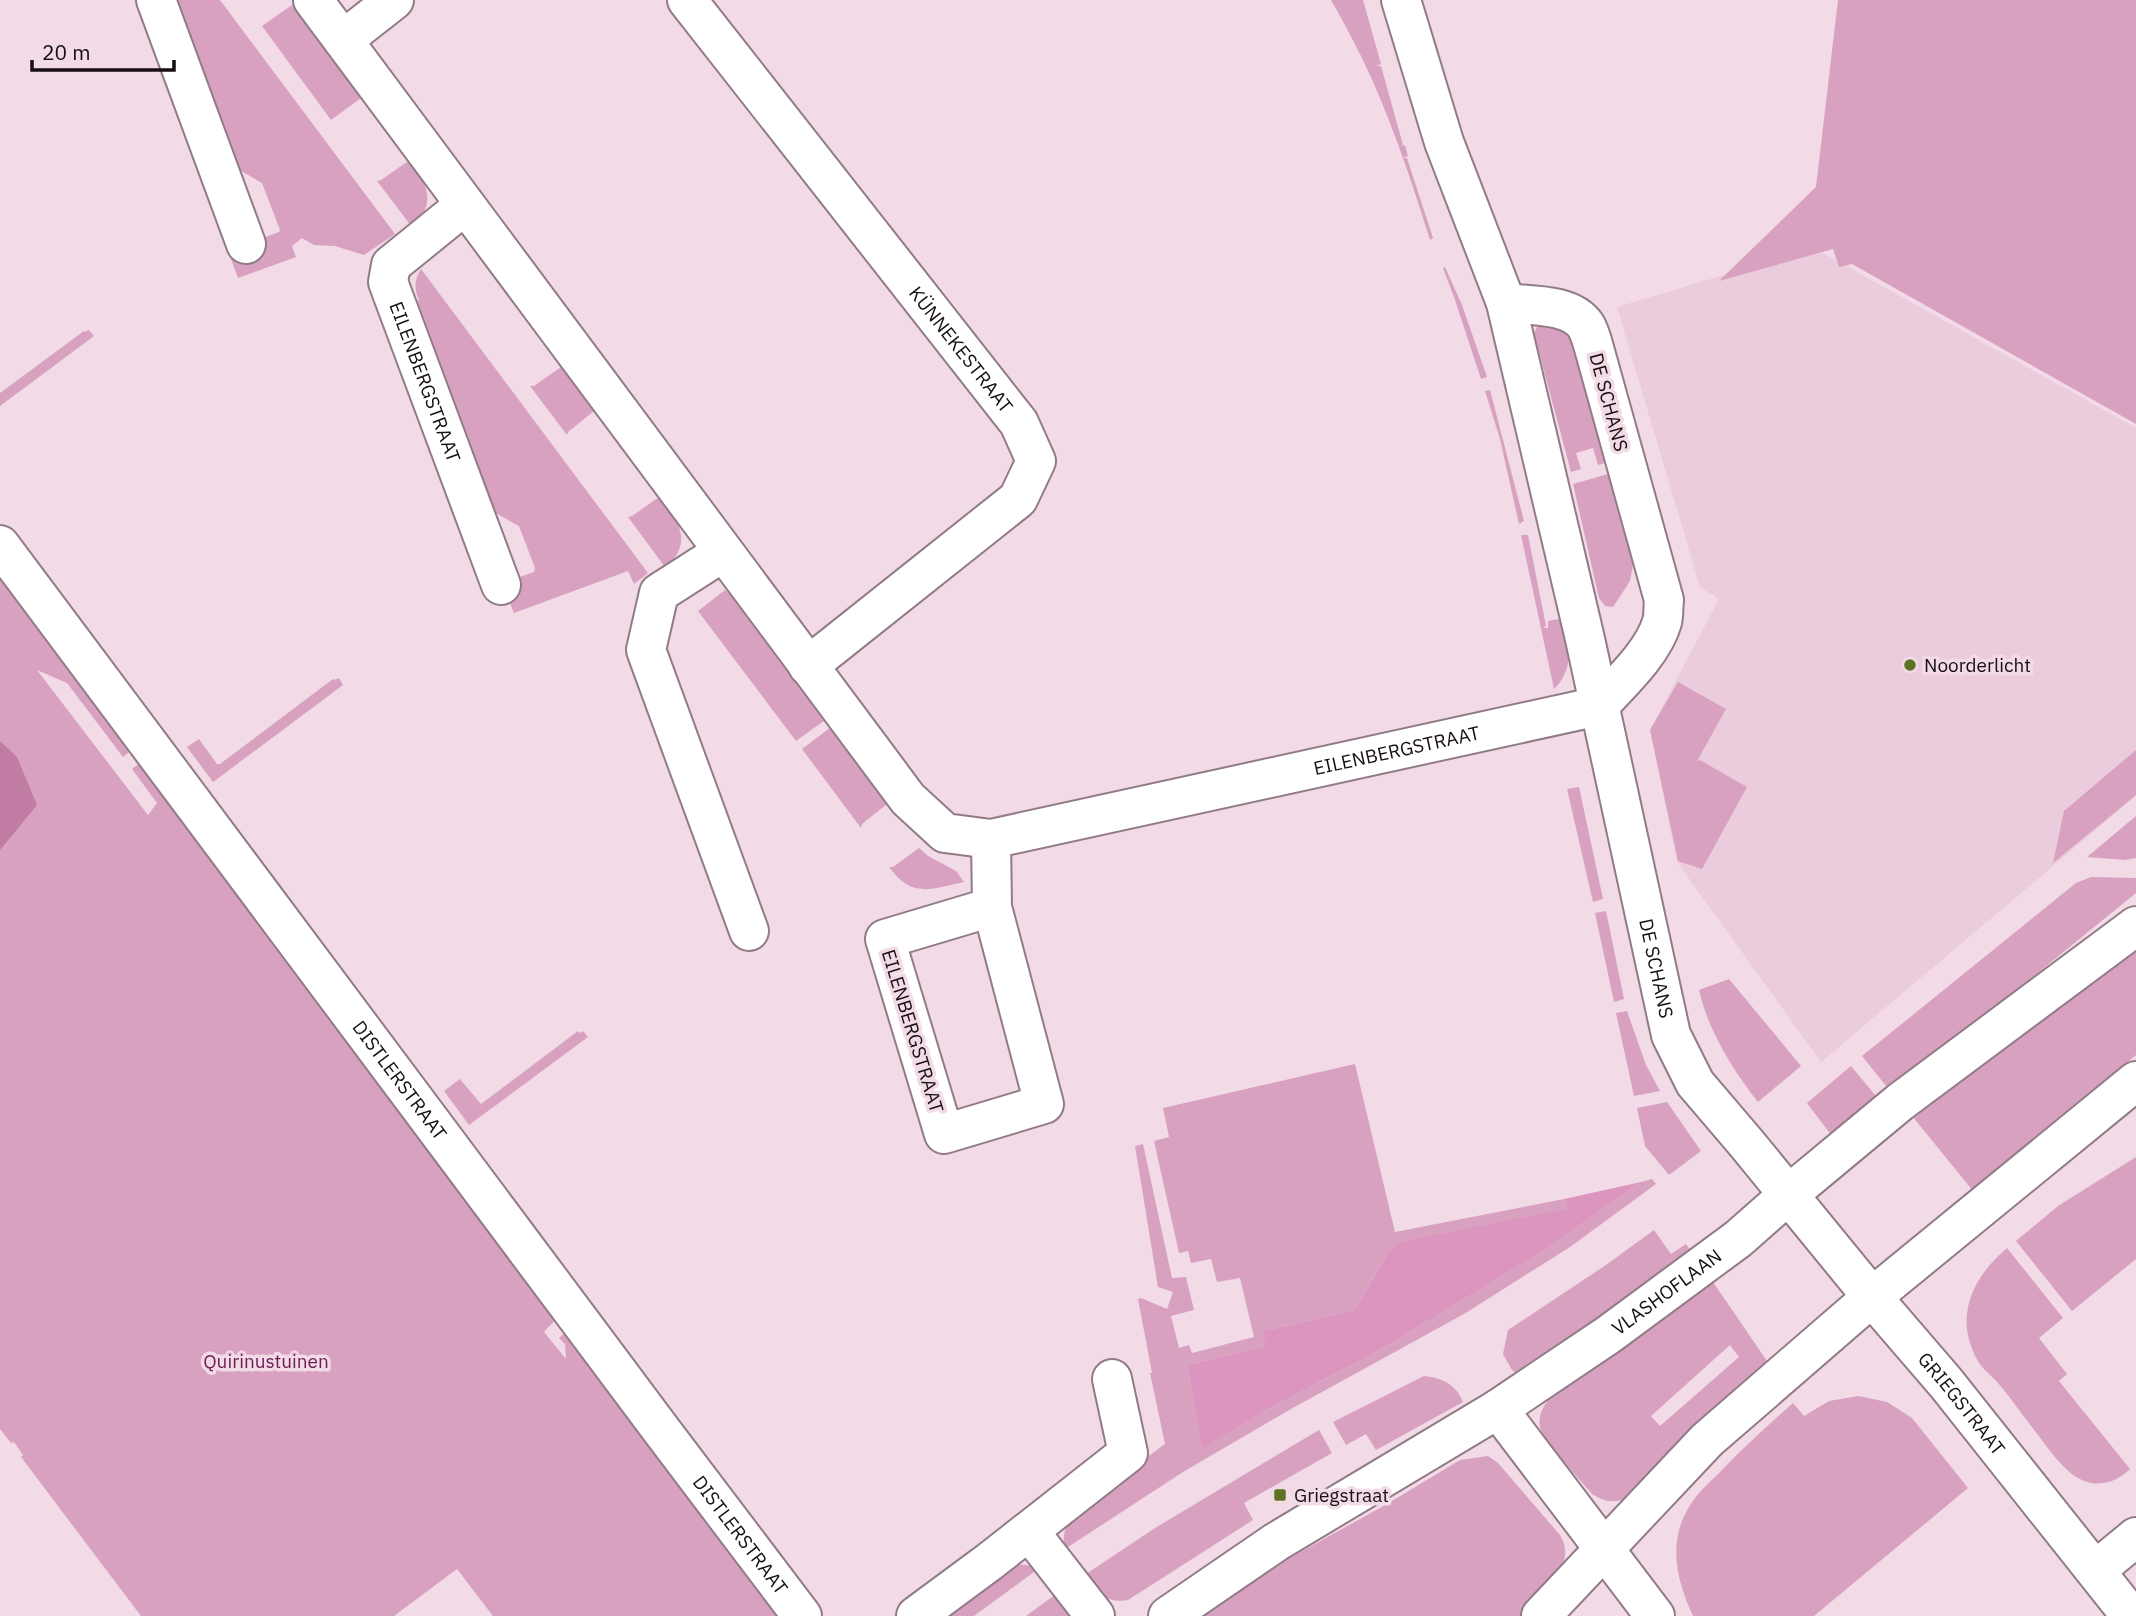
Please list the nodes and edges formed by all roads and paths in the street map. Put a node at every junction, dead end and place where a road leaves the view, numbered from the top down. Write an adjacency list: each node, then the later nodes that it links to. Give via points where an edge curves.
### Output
1 (156, 0): 8 (street)
2 (313, 0): 6 (street, EILENBERGSTRAAT)
3 (394, 0): 6 (street)
4 (687, 0): 13 (street, KÜNNEKESTRAAT, via 1018,423 1036,461 1018,499)
5 (1401, 0): 9 (street, DE SCHANS, via 1444,142)
6 (343, 40): 7 (street, EILENBERGSTRAAT)
7 (465, 205): 11 (street, EILENBERGSTRAAT); 12 (street, EILENBERGSTRAAT, via 391,265 388,282)
8 (246, 244)
9 (1506, 303): 14 (street, DE SCHANS); 14 (street, DE SCHANS, via 1558,309 1586,326 1664,600 1655,637)
10 (0, 545): 28 (street, DISTLERSTRAAT)
11 (723, 552): 13 (street, EILENBERGSTRAAT); 18 (street, via 659,593 646,650)
12 (501, 585)
13 (808, 666): 15 (street, EILENBERGSTRAAT, via 908,799 945,833)
14 (1599, 706): 15 (street, EILENBERGSTRAAT); 20 (street, DE SCHANS, via 1671,1035 1695,1083)
15 (991, 839): 16 (street, EILENBERGSTRAAT)
16 (992, 907): 16 (street, EILENBERGSTRAAT, via 1044,1104 944,1134 886,939)
17 (2136, 926): 20 (street, VLASHOFLAAN, via 1899,1102)
18 (749, 930)
19 (2136, 1081): 21 (street)
20 (1788, 1195): 21 (street, GRIEGSTRAAT); 23 (street, VLASHOFLAAN, via 1738,1239 1608,1335)
21 (1872, 1297): 26 (street, via 1707,1440); 27 (street, GRIEGSTRAAT)
22 (1112, 1379): 24 (street, via 1128,1453)
23 (1498, 1409): 26 (street); 31 (street, VLASHOFLAAN, via 1276,1542)
24 (1029, 1531): 29 (street); 30 (street)
25 (2136, 1537): 27 (street)
26 (1604, 1547): 32 (street); 33 (street)
27 (2096, 1570): 34 (street, GRIEGSTRAAT)
28 (802, 1616)
29 (916, 1616)
30 (1095, 1616)
31 (1168, 1616)
32 (1541, 1616)
33 (1655, 1616)
34 (2131, 1616)

